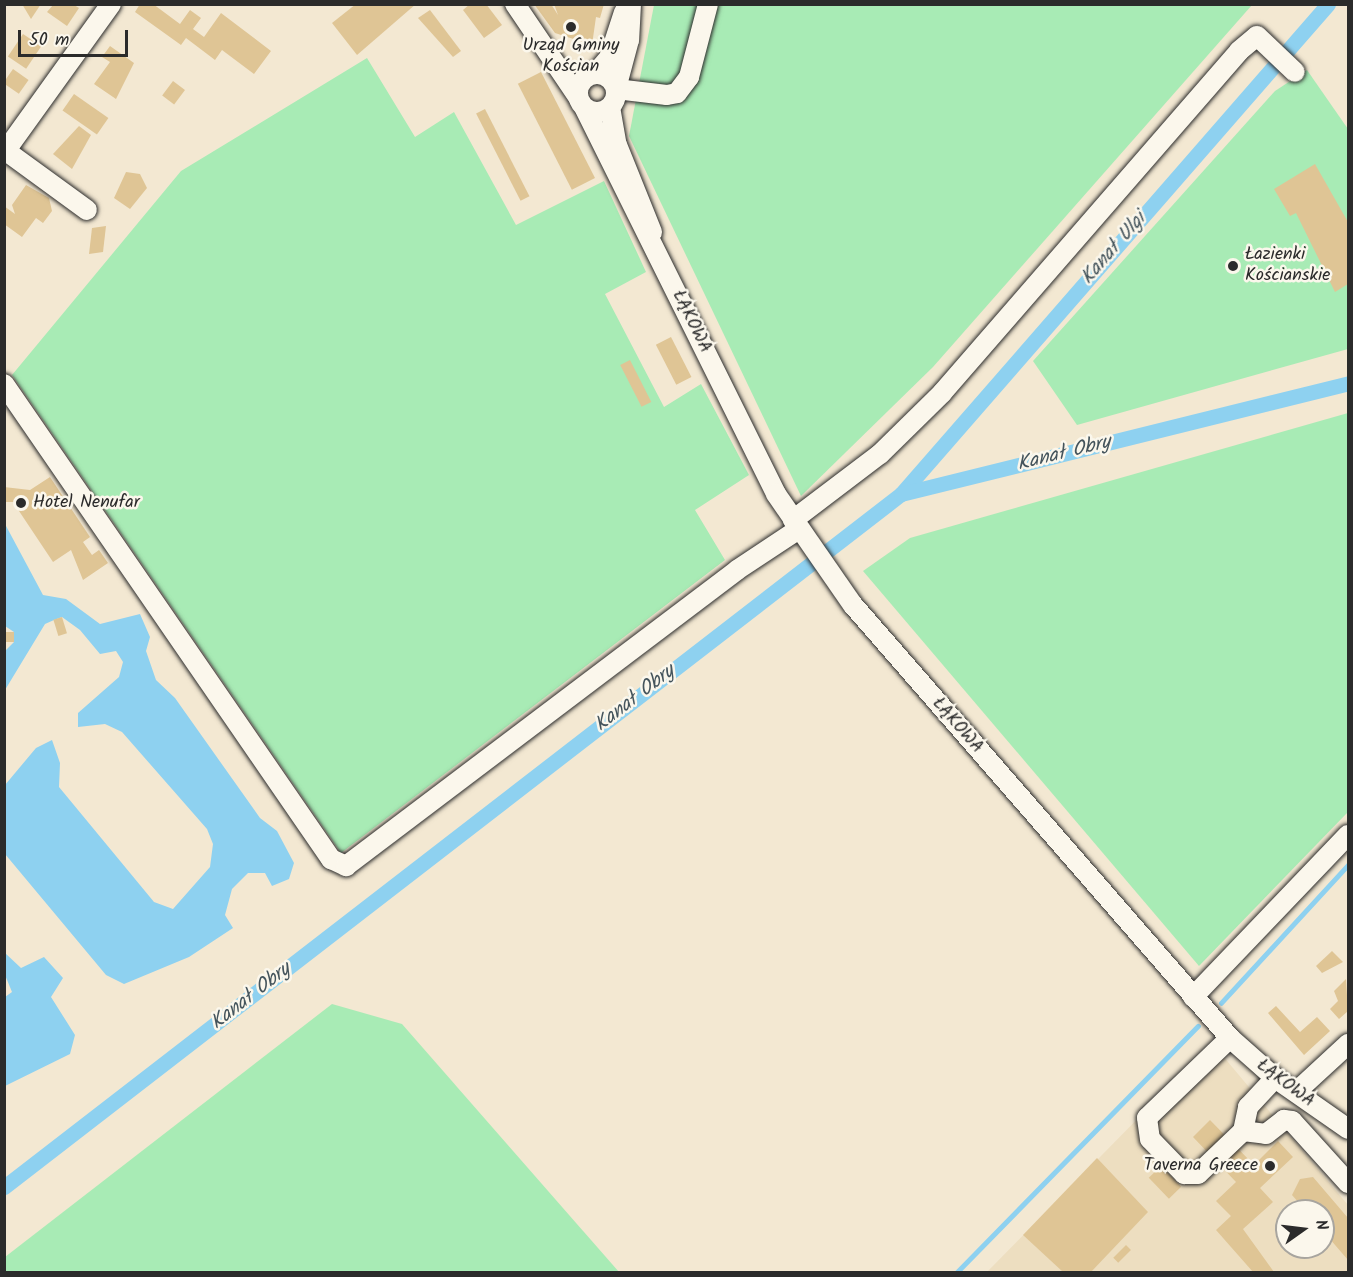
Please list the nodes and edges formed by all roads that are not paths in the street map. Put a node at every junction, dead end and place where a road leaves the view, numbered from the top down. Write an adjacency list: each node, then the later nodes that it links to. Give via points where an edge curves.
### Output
1 (111, 4): 11 (street)
2 (515, 4): 6 (street, ŁĄKOWA)
3 (627, 4): 8 (street, via 609,58)
4 (631, 4): 9 (street, via 629,40)
5 (708, 4): 9 (street, via 689,77 676,93)
6 (558, 65): 8 (street); 10 (street, ŁĄKOWA)
7 (1291, 70): 15 (street, via 1263,43 942,393)
8 (592, 74): 9 (street, via 609,77); 10 (street, via 579,84)
9 (613, 98): 10 (street, via 598,113); 13 (street, ŁĄKOWA, via 617,145 645,204)
10 (581, 103): 13 (street, ŁĄKOWA)
11 (5, 152): 12 (street)
12 (87, 210)
13 (657, 252): 15 (street, ŁĄKOWA)
14 (4, 384): 15 (street, via 331,859 346,866)
15 (798, 528): 17 (street, ŁĄKOWA, via 837,584)
16 (1348, 835): 17 (street)
17 (1193, 997): 18 (street, ŁĄKOWA)
18 (1230, 1038): 20 (street, ŁĄKOWA); 23 (street, via 1147,1118 1150,1139 1184,1174 1198,1174)
19 (1348, 1044): 21 (street)
20 (1275, 1078): 21 (street, ŁĄKOWA); 23 (street, via 1248,1107)
21 (1296, 1092): 22 (street, ŁĄKOWA)
22 (1348, 1129)
23 (1243, 1131): 24 (street, ŁĄKOWA, via 1266,1134 1284,1120 1292,1121)
24 (1348, 1183)

